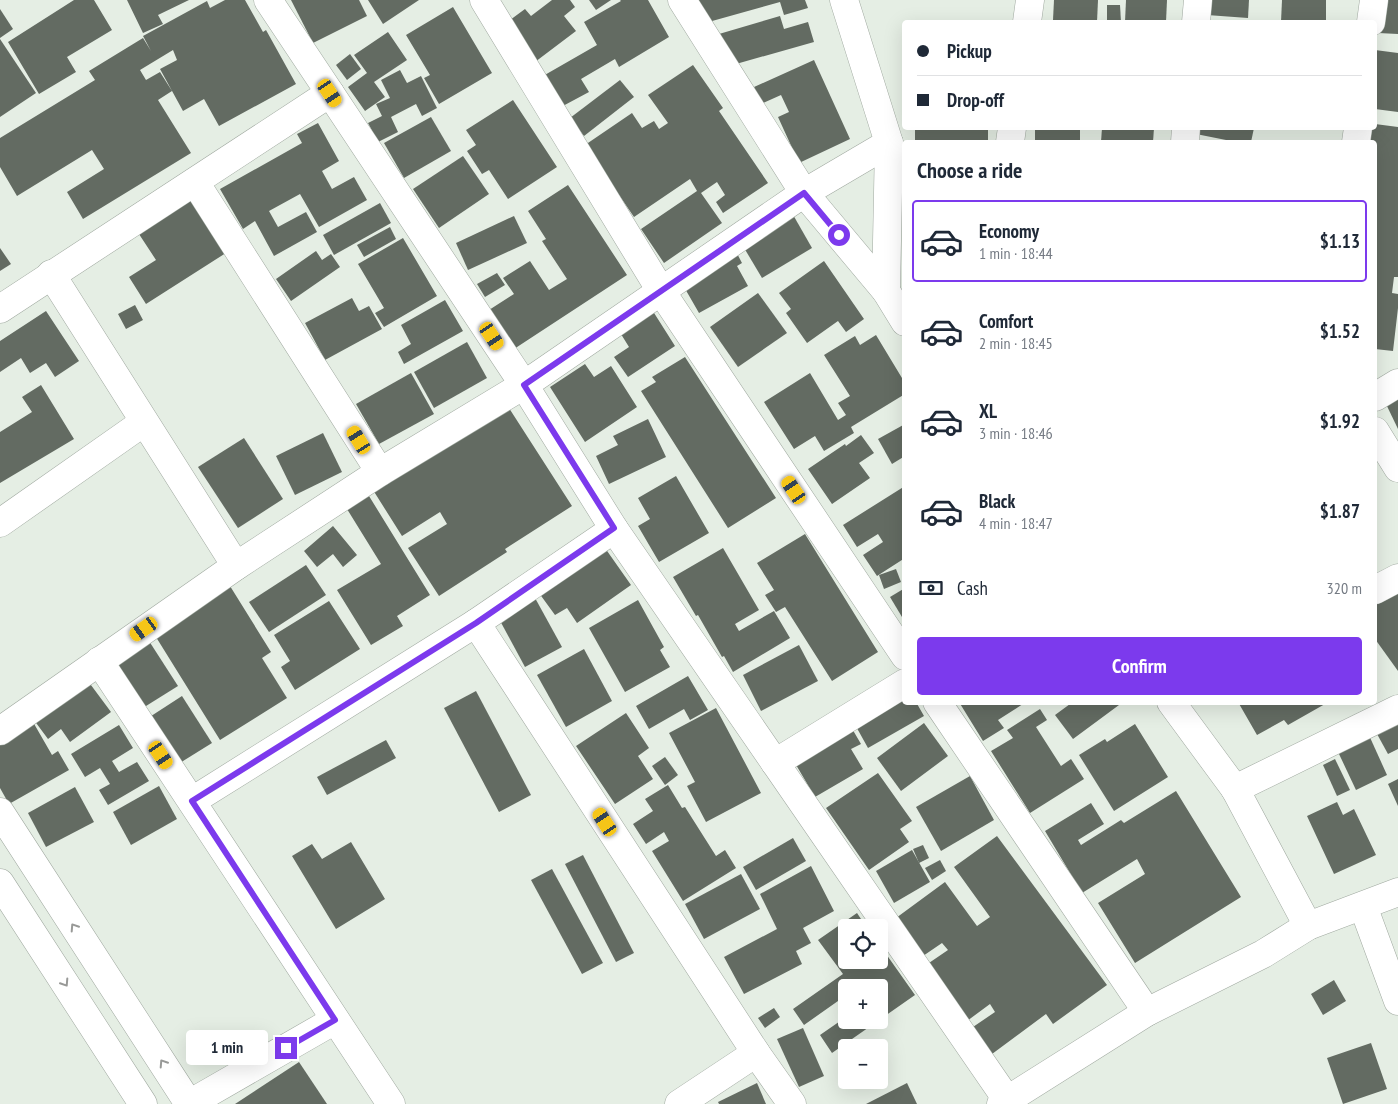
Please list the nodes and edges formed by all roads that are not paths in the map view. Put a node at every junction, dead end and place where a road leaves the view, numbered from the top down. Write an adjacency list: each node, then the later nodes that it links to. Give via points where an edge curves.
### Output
1 (268, 0): 11 (street)
2 (484, 0): 16 (street)
3 (682, 0): 14 (street)
4 (844, 0): 12 (street)
5 (1030, 0): 8 (street)
6 (1198, 0): 9 (street)
7 (1374, 0): 10 (street)
8 (1027, 20)
9 (1196, 20)
10 (1371, 20)
11 (330, 93): 13 (street); 21 (street)
12 (889, 143): 14 (street); 17 (street)
13 (195, 182): 15 (street); 26 (street)
14 (804, 193): 16 (street); 17 (street)
15 (52, 274): 18 (street); 23 (street)
16 (661, 291): 21 (street); 33 (street)
17 (886, 291): 19 (street)
18 (0, 309)
19 (902, 317)
20 (1398, 383): 22 (street)
21 (524, 385): 26 (street); 28 (street)
22 (1377, 396)
23 (144, 422): 27 (street); 29 (street)
24 (1377, 434): 25 (street)
25 (1398, 468)
26 (380, 472): 29 (street)
27 (0, 523)
28 (614, 528): 32 (street); 40 (street)
29 (236, 566): 34 (street)
30 (1398, 578): 31 (street)
31 (1377, 589)
32 (476, 623): 42 (street); 51 (street)
33 (902, 652)
34 (99, 661): 39 (street); 42 (street)
35 (902, 685): 40 (street)
36 (939, 705): 49 (street)
37 (1173, 705): 41 (street)
38 (1398, 709): 41 (street)
39 (0, 731)
40 (775, 763): 52 (street)
41 (1235, 789): 47 (street)
42 (192, 801): 50 (street)
43 (0, 812): 54 (street, one-way to 43)
44 (0, 883): 53 (street, one-way to 53)
45 (1398, 892): 46 (street)
46 (1363, 906): 47 (street); 48 (street)
47 (1308, 926): 49 (street, via 1263,954)
48 (1398, 1001)
49 (1147, 1012): 52 (street)
50 (335, 1020): 54 (street); 55 (street)
51 (756, 1053): 56 (street); 57 (street)
52 (1006, 1103)
53 (143, 1104)
54 (189, 1104)
55 (391, 1104)
56 (679, 1104)
57 (792, 1104)

